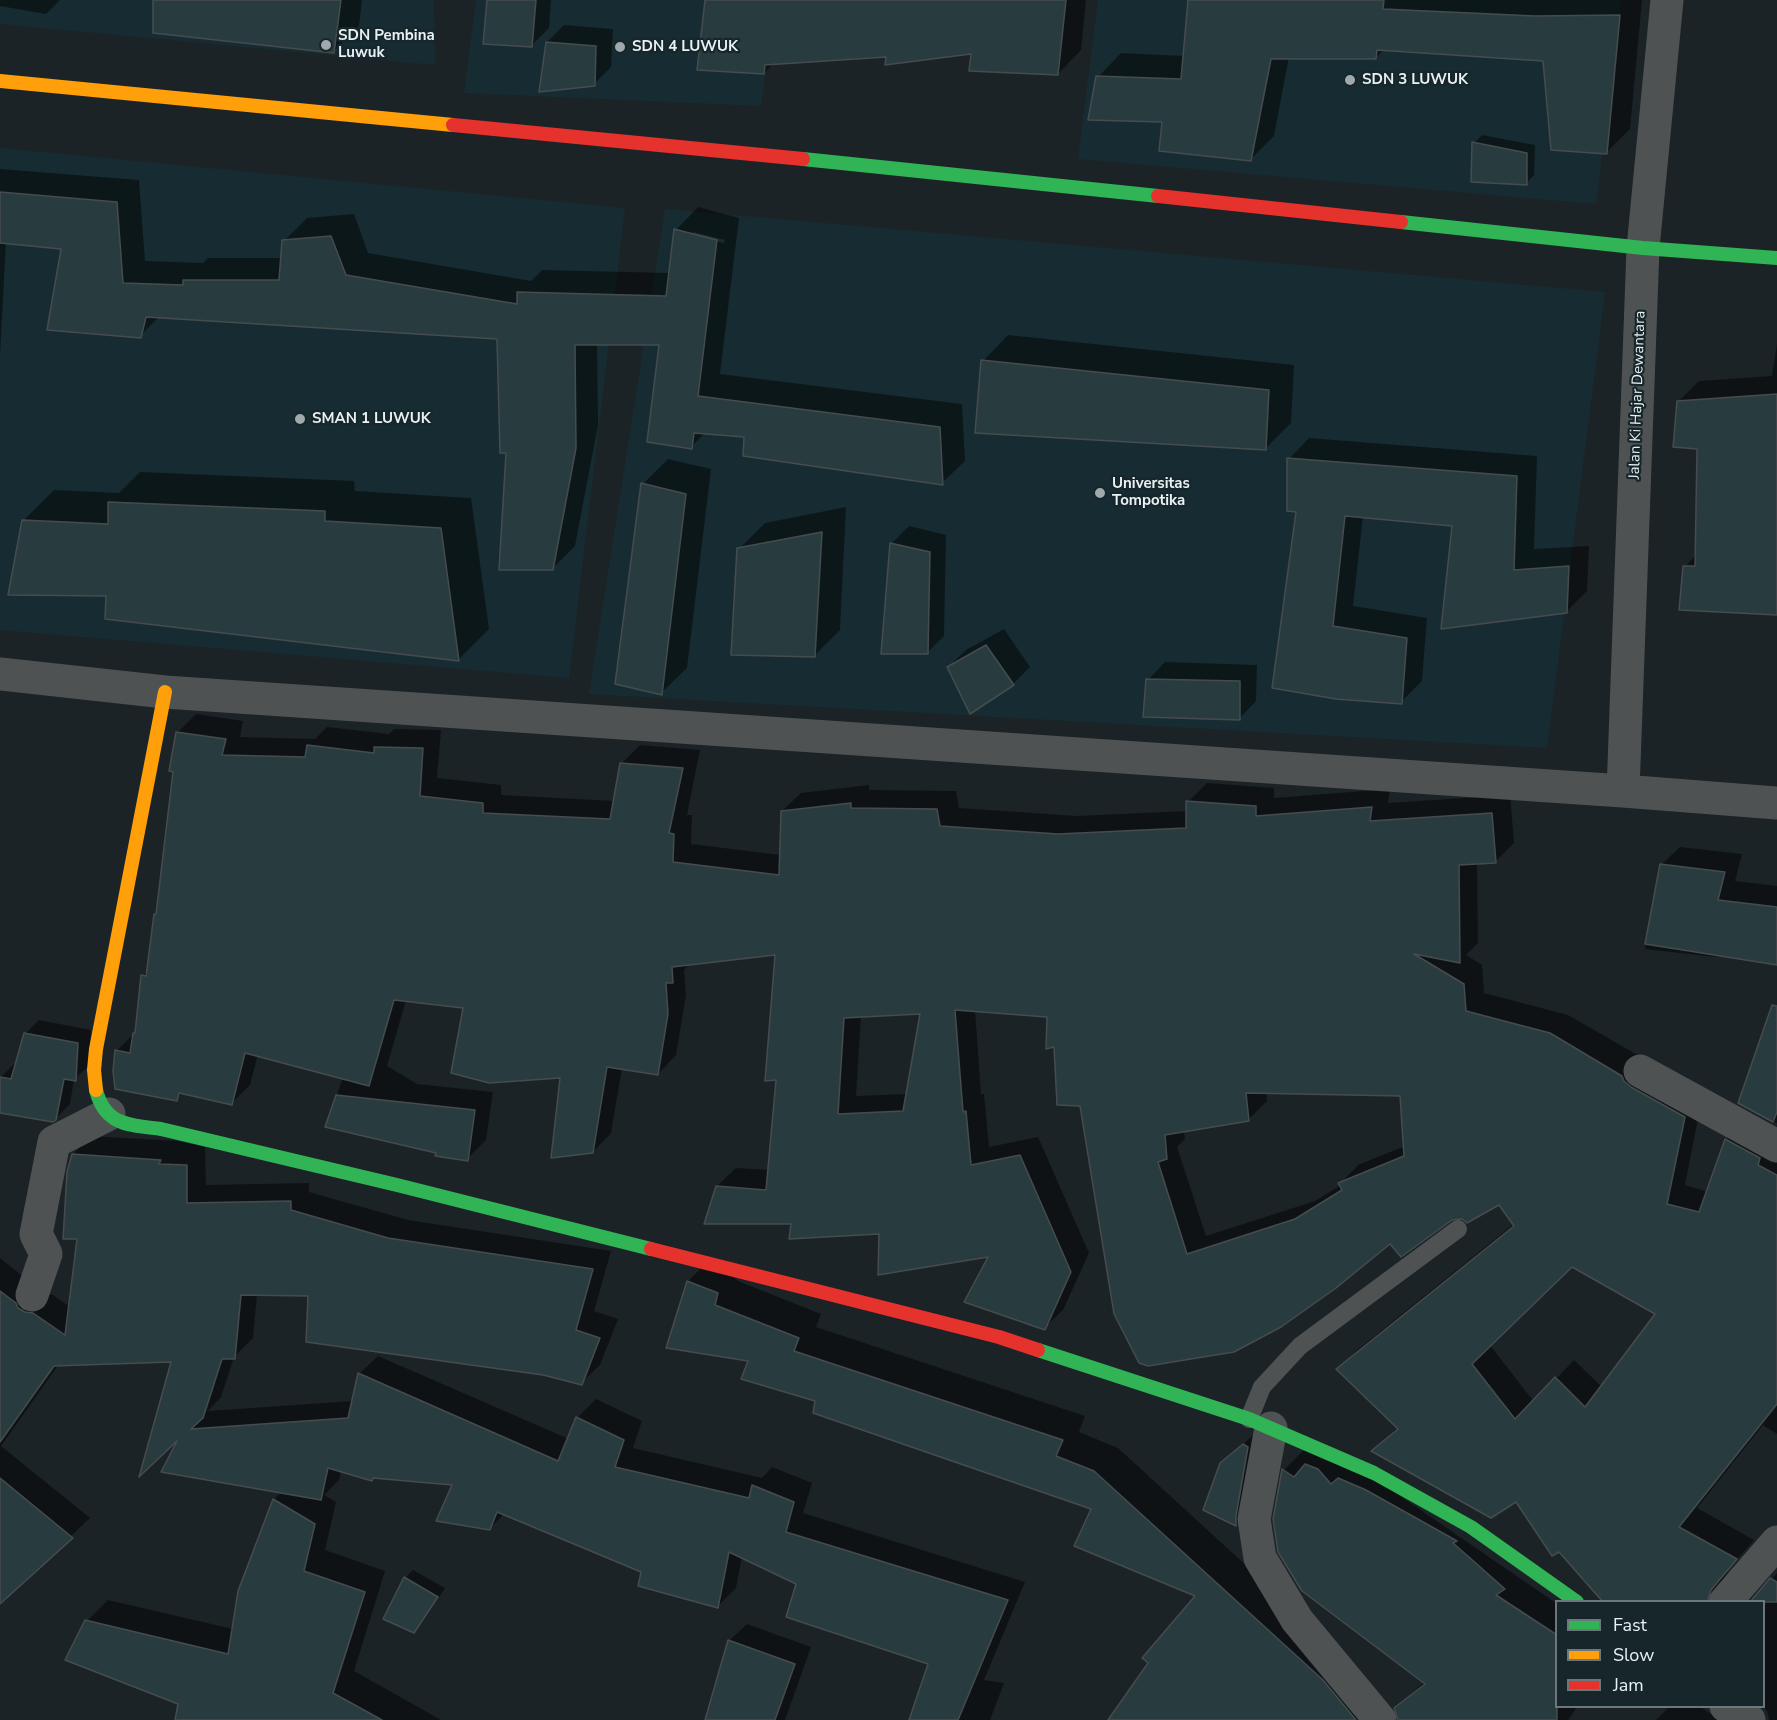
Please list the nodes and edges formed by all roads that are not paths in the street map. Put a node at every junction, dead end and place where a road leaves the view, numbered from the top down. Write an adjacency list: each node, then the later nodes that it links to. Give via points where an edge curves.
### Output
1 (1667, 0): 3 (street, Jalan Ki Hajar Dewantara)
2 (0, 81): 3 (street, via 901,169)
3 (1643, 248): 4 (street); 7 (street, Jalan Ki Hajar Dewantara)
4 (1777, 258)
5 (0, 674): 6 (street)
6 (165, 692): 7 (street); 10 (street, via 96,1049 93,1080 98,1100)
7 (1623, 790): 8 (street)
8 (1777, 803)
9 (1640, 1071): 11 (street)
10 (109, 1114): 13 (street, via 54,1142 36,1234 46,1254); 14 (street, via 122,1123 397,1185 999,1337)
11 (1777, 1146)
12 (1458, 1229): 14 (lane, via 1300,1346 1262,1387)
13 (32, 1295)
14 (1260, 1423): 16 (street, via 1374,1473 1471,1527); 19 (street, via 1254,1519 1260,1557 1297,1620)
15 (1777, 1542): 17 (street)
16 (1574, 1600)
17 (1727, 1600)
18 (1728, 1708): 20 (street)
19 (1380, 1720)
20 (1749, 1720)

